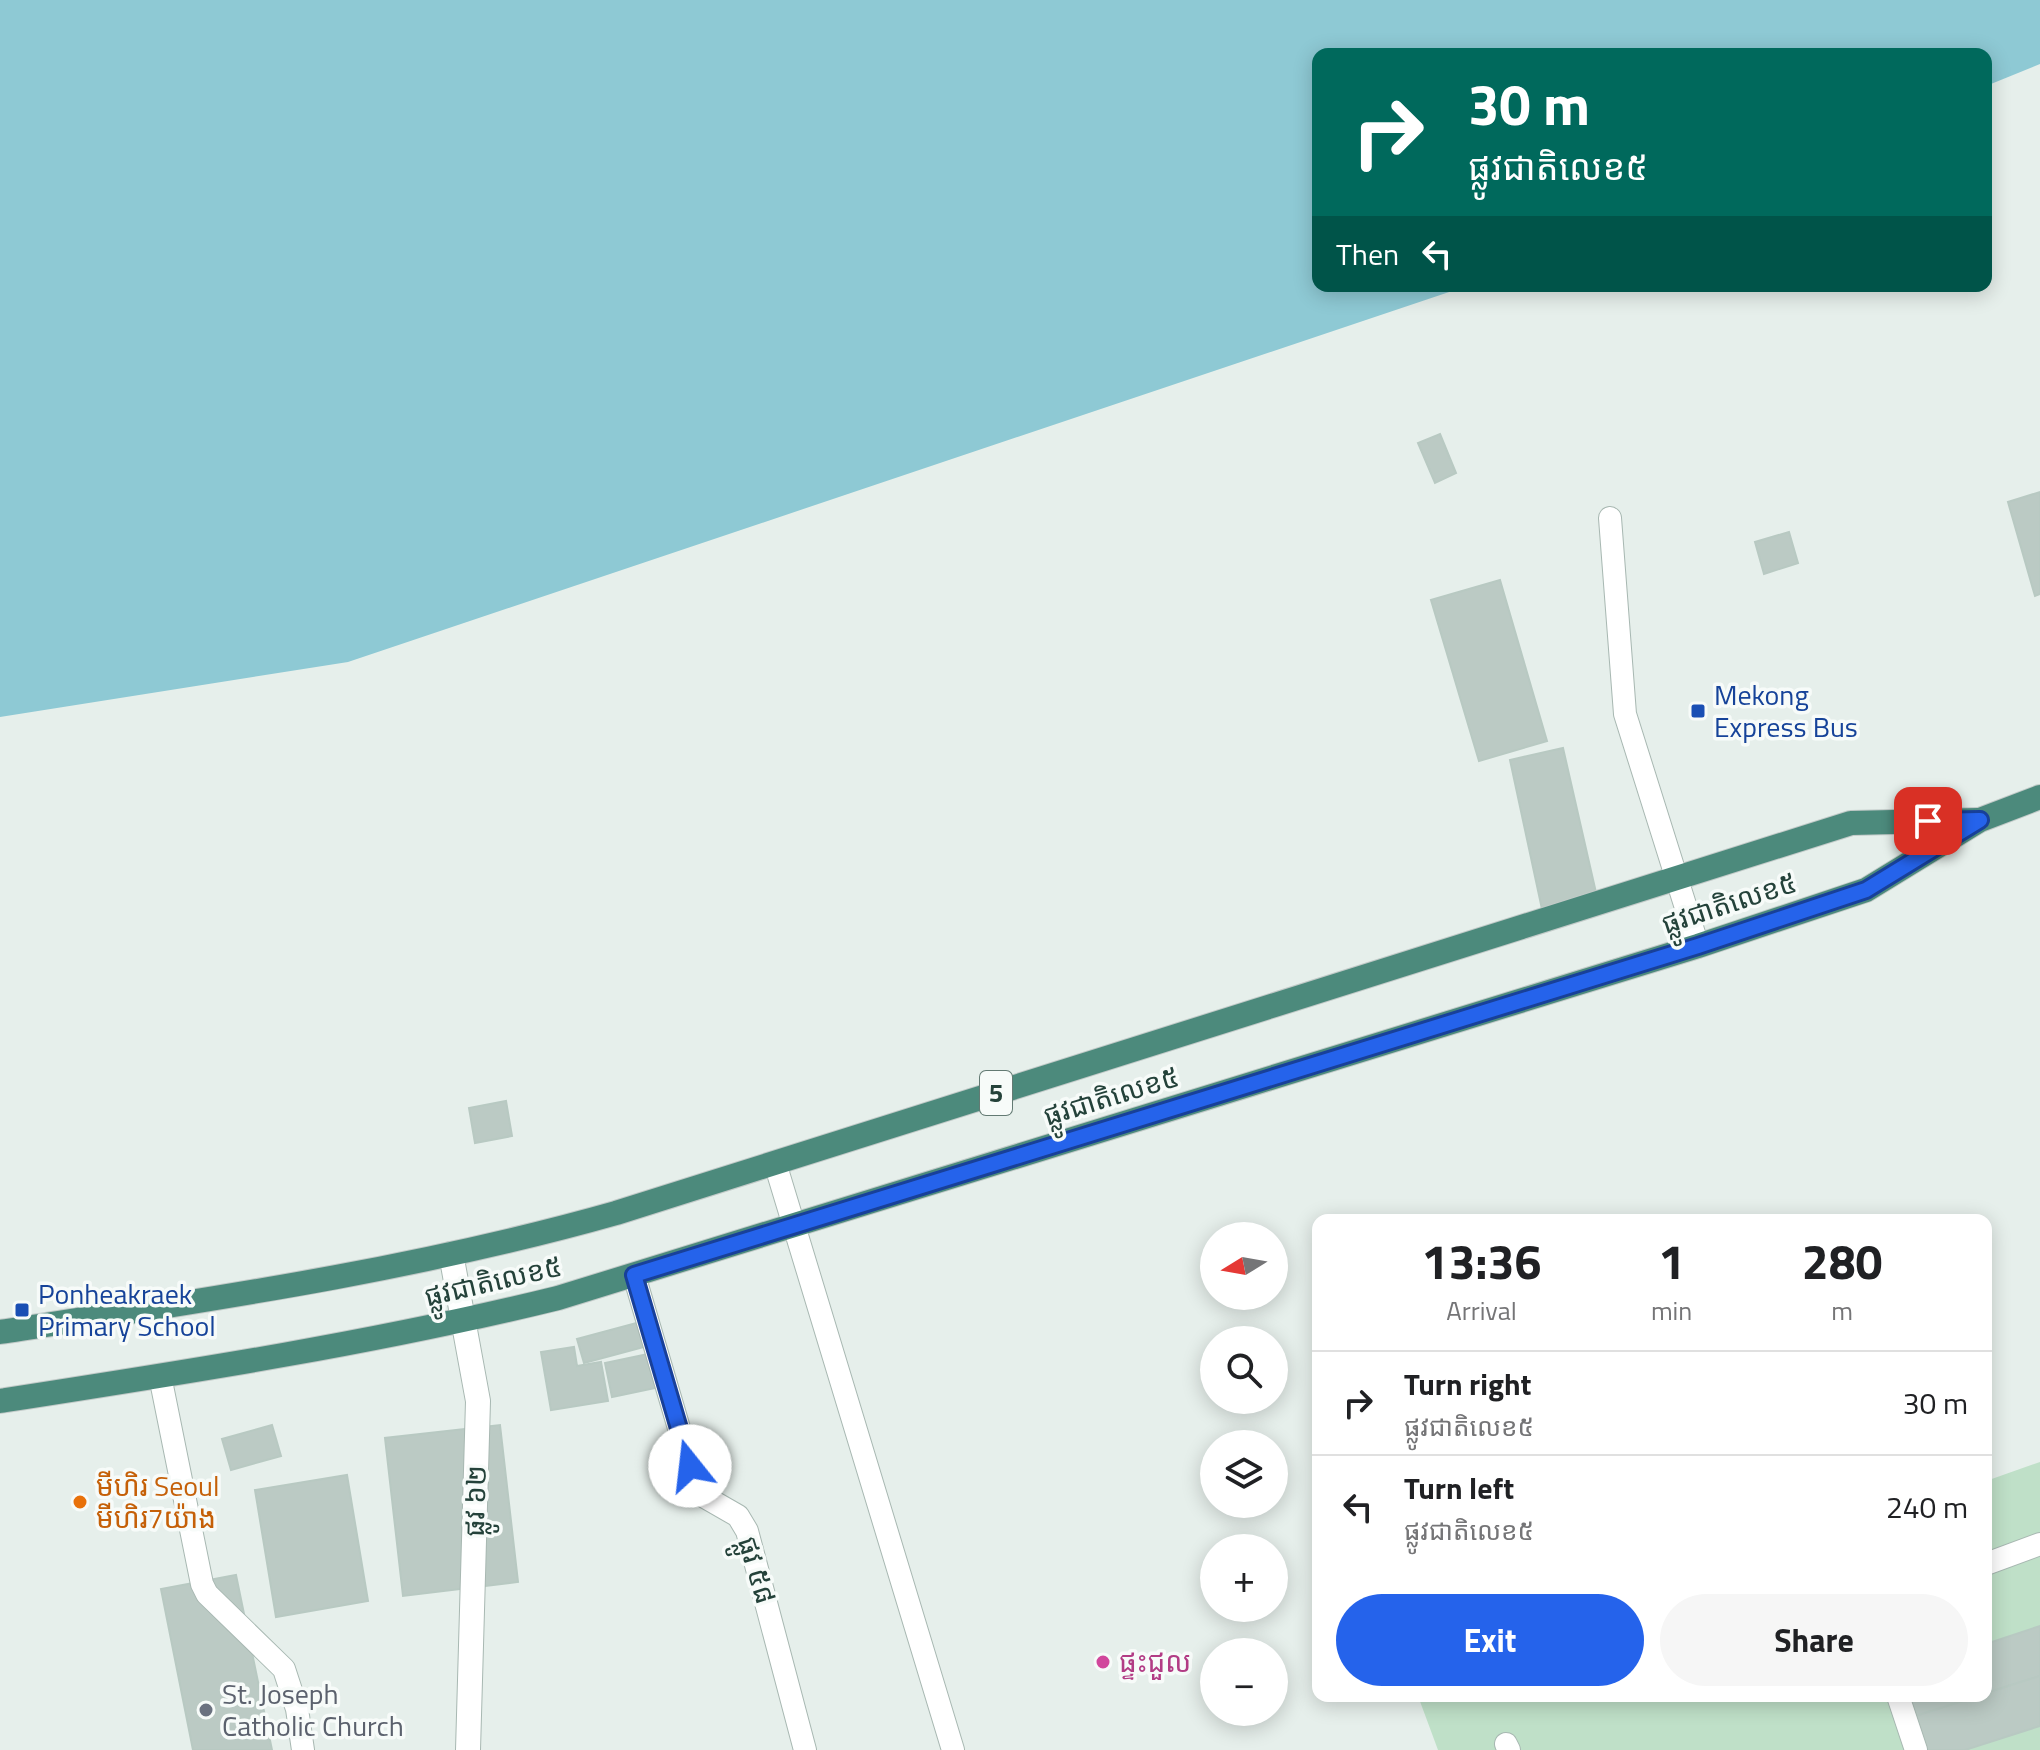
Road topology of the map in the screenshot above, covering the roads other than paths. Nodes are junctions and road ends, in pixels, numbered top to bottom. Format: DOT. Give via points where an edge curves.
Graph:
graph roads {
  1 [pos="1610,518"];
  2 [pos="2040,797"];
  3 [pos="1980,820"];
  4 [pos="1678,878"];
  5 [pos="1698,946"];
  6 [pos="775,1163"];
  7 [pos="793,1226"];
  8 [pos="451,1254"];
  9 [pos="634,1275"];
  10 [pos="465,1321"];
  11 [pos="0,1332"];
  12 [pos="160,1376"];
  13 [pos="0,1401"];
  14 [pos="2040,1544"];
  15 [pos="1992,1562"];
  16 [pos="1900,1702"];
  17 [pos="303,1750"];
  18 [pos="468,1750"];
  19 [pos="805,1750"];
  20 [pos="953,1750"];
  21 [pos="1916,1750"];
  1 -- 4 [label="lane" via="1625,714"];
  2 -- 3 [label="highway, ផ្លូវជាតិលេខ៥ / 5"];
  3 -- 4 [label="highway, ផ្លូវជាតិលេខ៥ / 5" via="1851,823"];
  3 -- 5 [label="highway, ផ្លូវជាតិលេខ៥ / 5" via="1866,890"];
  4 -- 5 [label="lane"];
  4 -- 6 [label="highway, ផ្លូវជាតិលេខ៥ / 5"];
  5 -- 7 [label="highway, ផ្លូវជាតិលេខ៥ / 5"];
  6 -- 7 [label="lane"];
  6 -- 8 [label="highway, ផ្លូវជាតិលេខ៥ / 5" via="601,1218"];
  7 -- 9 [label="highway, ផ្លូវជាតិលេខ៥ / 5"];
  7 -- 20 [label="lane"];
  8 -- 10 [label="street, ផ្លូវ ៦២"];
  8 -- 11 [label="highway, ផ្លូវជាតិលេខ៥ / 5"];
  9 -- 10 [label="highway, ផ្លូវជាតិលេខ៥ / 5"];
  9 -- 19 [label="lane, ផ្លូវ ៥៨" via="698,1493 738,1516 747,1531"];
  10 -- 12 [label="highway, ផ្លូវជាតិលេខ៥ / 5"];
  10 -- 18 [label="street, ផ្លូវ ៦២" via="478,1401"];
  12 -- 13 [label="highway, ផ្លូវជាតិលេខ៥ / 5"];
  12 -- 17 [label="lane" via="202,1584 284,1669"];
  14 -- 15 [label="lane"];
  16 -- 21 [label="lane"];
}
